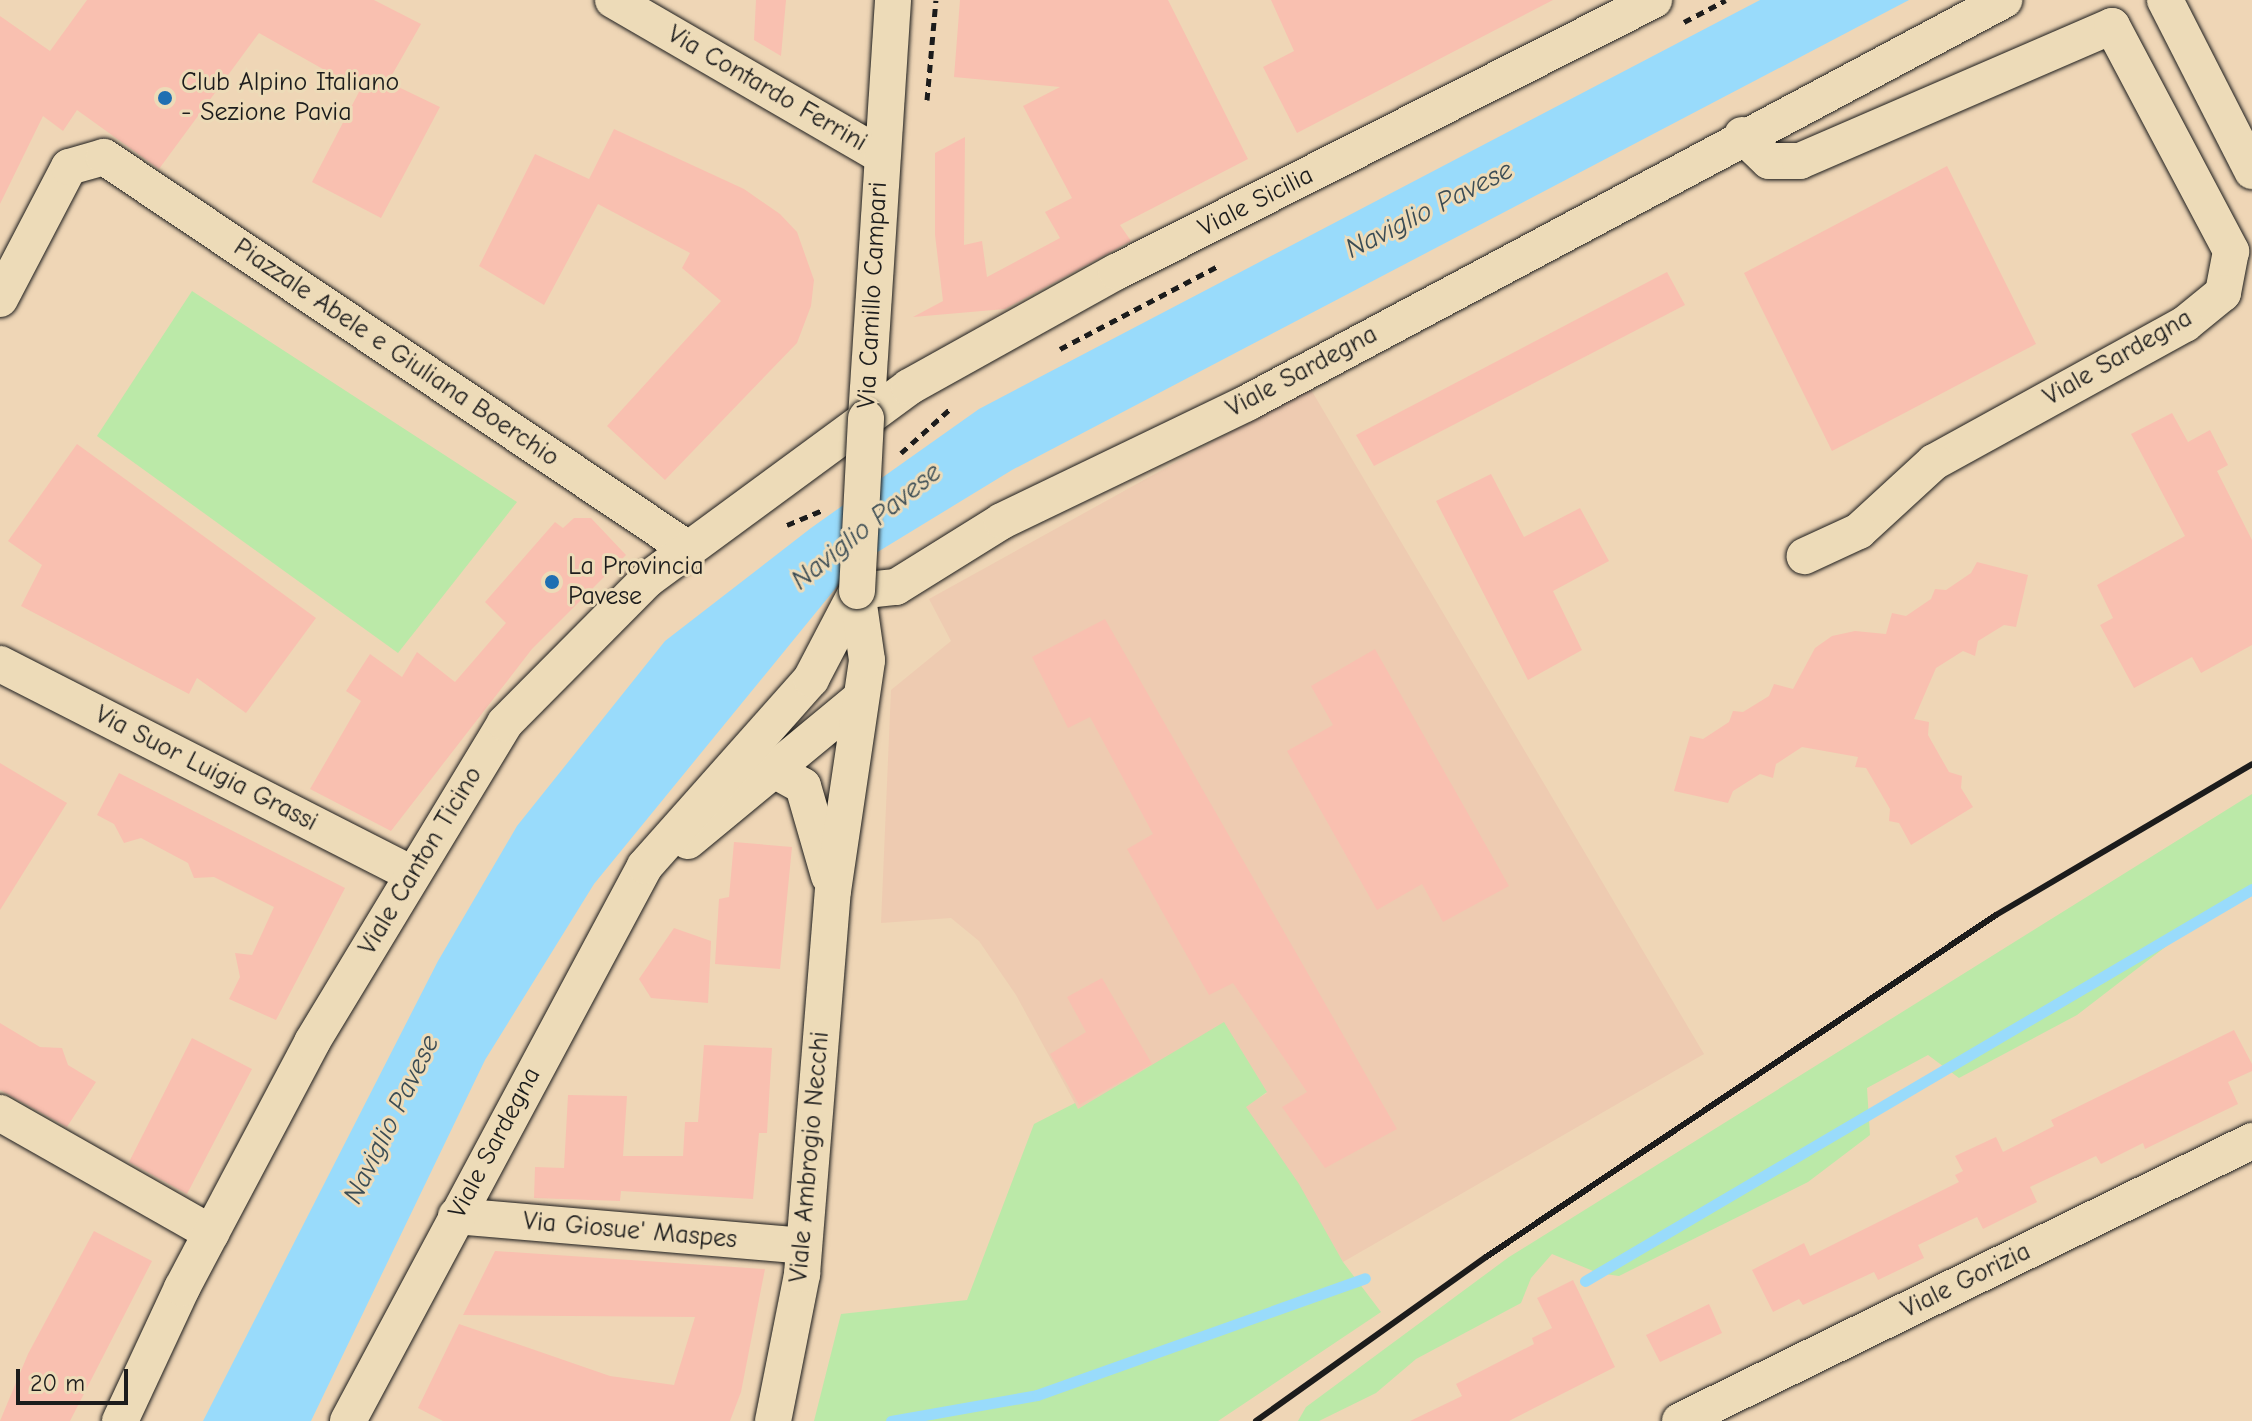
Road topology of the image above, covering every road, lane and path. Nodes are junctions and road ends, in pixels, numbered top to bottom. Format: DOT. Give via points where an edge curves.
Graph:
graph roads {
  1 [pos="613,0"];
  2 [pos="893,0"];
  3 [pos="936,0"];
  4 [pos="1654,0"];
  5 [pos="2004,0"];
  6 [pos="2164,0"];
  7 [pos="2112,26"];
  8 [pos="925,116"];
  9 [pos="1742,135"];
  10 [pos="880,155"];
  11 [pos="2252,171"];
  12 [pos="0,299"];
  13 [pos="866,418"];
  14 [pos="688,549"];
  15 [pos="1805,556"];
  16 [pos="857,591"];
  17 [pos="0,664"];
  18 [pos="857,701"];
  19 [pos="774,770"];
  20 [pos="645,866"];
  21 [pos="412,874"];
  22 [pos="833,891"];
  23 [pos="0,1113"];
  24 [pos="2252,1141"];
  25 [pos="456,1216"];
  26 [pos="211,1233"];
  27 [pos="804,1246"];
  28 [pos="354,1419"];
  29 [pos="120,1421"];
  30 [pos="773,1421"];
  31 [pos="1680,1421"];
  1 -- 10 [label="street, Via Contardo Ferrini"];
  2 -- 10 [label="street, Via Camillo Campari"];
  3 -- 8 [label="path"];
  4 -- 13 [label="street, Viale Sicilia" via="1116,272 909,387"];
  5 -- 9 [label="street, Viale Sardegna"];
  6 -- 7 [label="street"];
  6 -- 11 [label="street"];
  7 -- 9 [label="street" via="1800,161 1769,161"];
  7 -- 15 [label="street, Viale Sardegna" via="2231,251 2223,293 2185,324 1934,462 1859,531"];
  9 -- 16 [label="street, Viale Sardegna" via="1247,403 1002,521 896,587"];
  10 -- 13 [label="street, Via Camillo Campari"];
  12 -- 14 [label="street, Piazzale Abele e Giuliana Boerchio" via="69,167 104,157"];
  13 -- 14 [label="street, Viale Canton Ticino"];
  13 -- 16 [label="street, Via Camillo Campari, bridge"];
  14 -- 21 [label="street, Viale Canton Ticino" via="648,579 505,723"];
  16 -- 18 [label="street" via="867,660"];
  16 -- 20 [label="street, Viale Sardegna" via="811,679"];
  17 -- 21 [label="street, Via Suor Luigia Grassi"];
  18 -- 19 [label="street"];
  18 -- 22 [label="street, Viale Ambrogio Necchi"];
  19 -- 20 [label="street" via="684,844"];
  19 -- 22 [label="street, Viale Ambrogio Necchi" via="803,786"];
  20 -- 25 [label="street, Viale Sardegna"];
  21 -- 26 [label="street, Viale Canton Ticino" via="312,1042"];
  22 -- 27 [label="street, Viale Ambrogio Necchi"];
  23 -- 26 [label="street"];
  24 -- 31 [label="street, Viale Gorizia"];
  25 -- 27 [label="street, Via Giosue' Maspes"];
  25 -- 28 [label="street, Viale Sardegna"];
  26 -- 29 [label="street, Viale Canton Ticino"];
  27 -- 30 [label="street, Viale Ambrogio Necchi" via="792,1340"];
}
